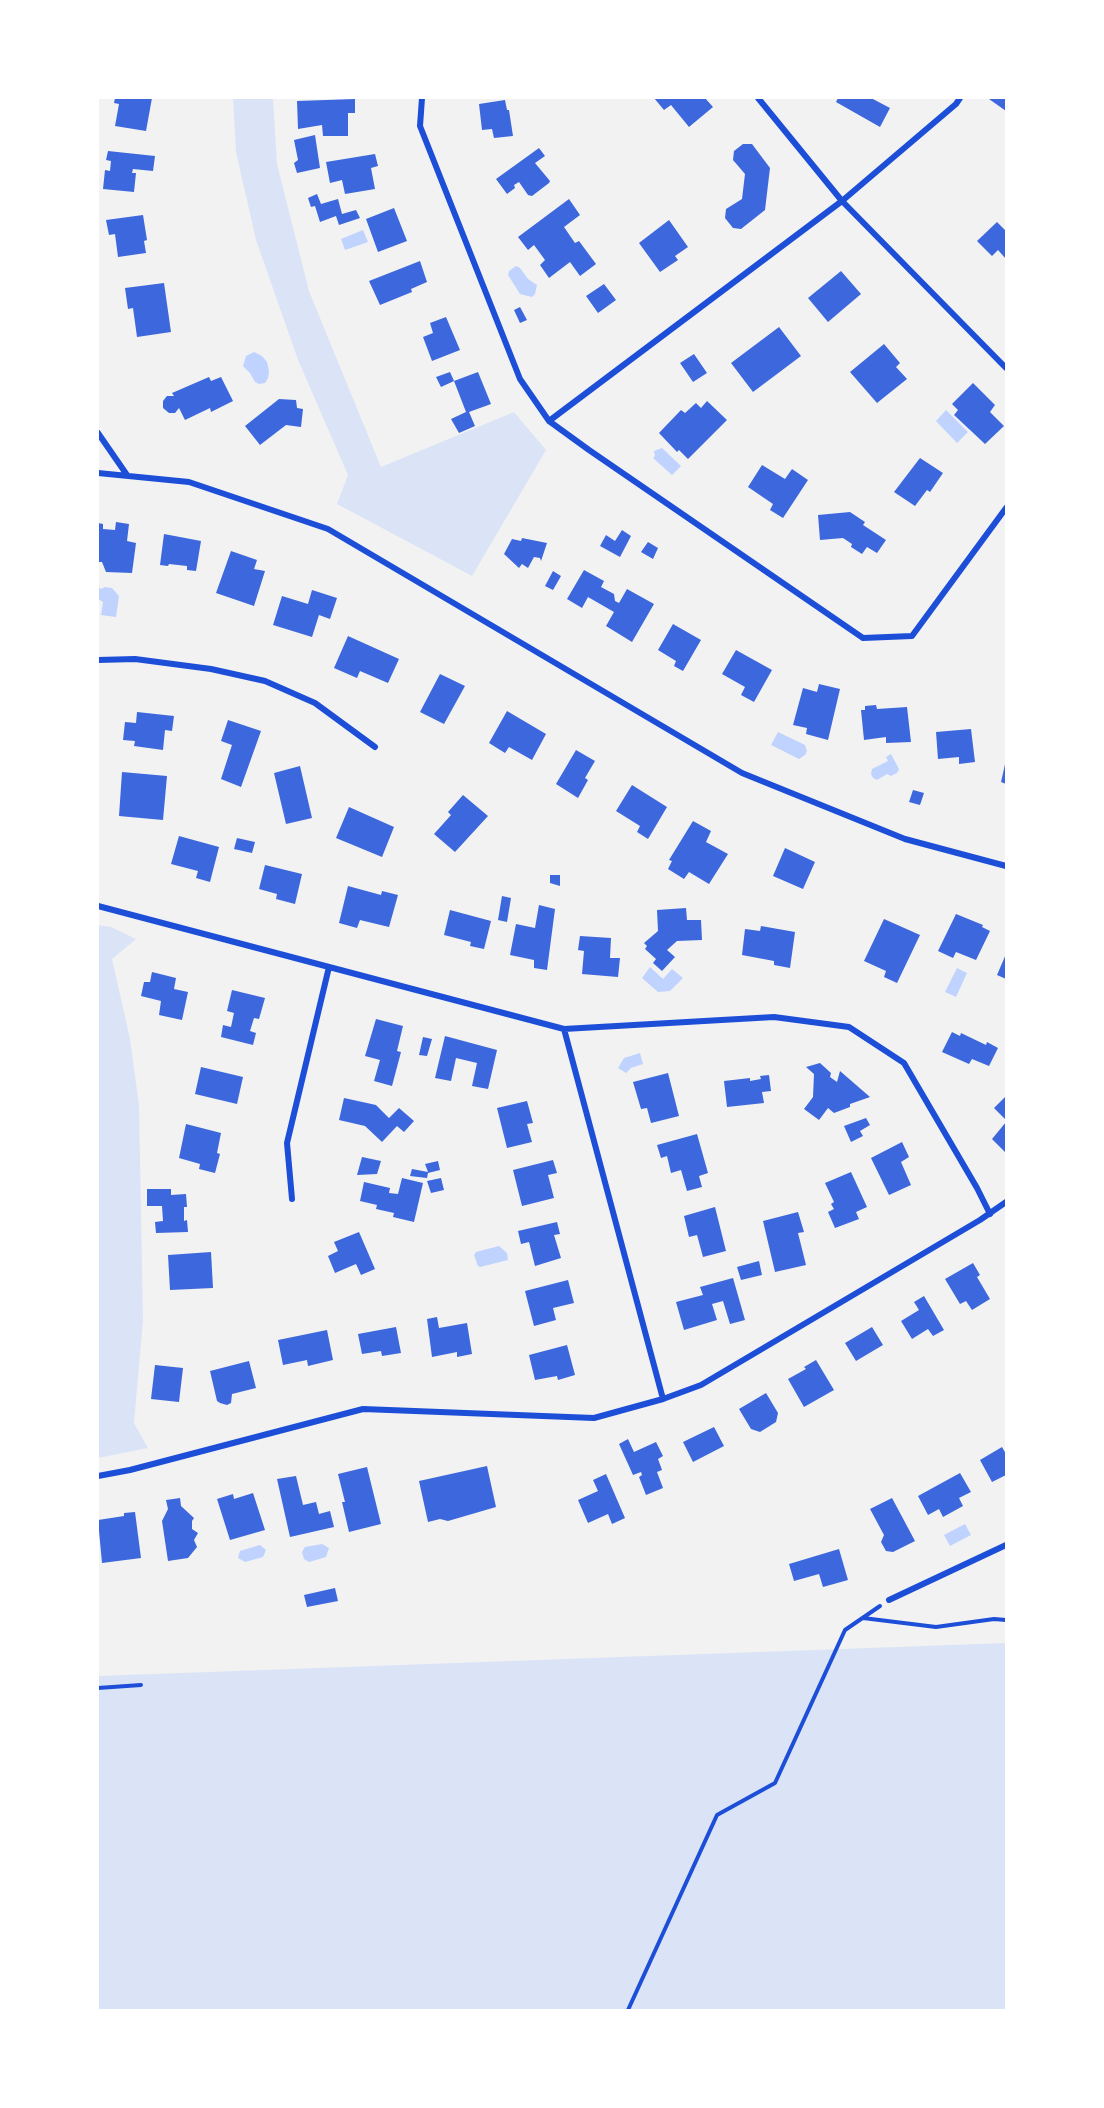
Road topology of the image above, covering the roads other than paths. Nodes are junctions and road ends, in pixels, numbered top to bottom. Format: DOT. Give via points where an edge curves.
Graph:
graph roads {
  1 [pos="422,98"];
  2 [pos="758,98"];
  3 [pos="960,98"];
  4 [pos="843,201"];
  5 [pos="1006,368"];
  6 [pos="549,421"];
  7 [pos="98,432"];
  8 [pos="98,473"];
  9 [pos="127,475"];
  10 [pos="1006,508"];
  11 [pos="98,660"];
  12 [pos="375,747"];
  13 [pos="1006,866"];
  14 [pos="98,906"];
  15 [pos="329,967"];
  16 [pos="564,1029"];
  17 [pos="292,1199"];
  18 [pos="1006,1202"];
  19 [pos="990,1214"];
  20 [pos="663,1399"];
  21 [pos="98,1476"];
  22 [pos="1006,1545"];
  23 [pos="889,1600"];
  1 -- 6 [label="street" via="420,126 520,379"];
  2 -- 4 [label="street"];
  3 -- 4 [label="street"];
  4 -- 5 [label="street"];
  4 -- 6 [label="street"];
  6 -- 10 [label="street" via="863,638 912,636"];
  7 -- 9 [label="street"];
  8 -- 9 [label="street"];
  9 -- 13 [label="street" via="189,482 328,529 742,773 904,839"];
  11 -- 12 [label="street" via="135,659 265,681 315,703"];
  14 -- 15 [label="street"];
  15 -- 16 [label="street"];
  15 -- 17 [label="street" via="287,1143"];
  16 -- 19 [label="street" via="774,1017 849,1027 904,1063"];
  16 -- 20 [label="street"];
  18 -- 19 [label="street"];
  19 -- 20 [label="street" via="701,1385"];
  20 -- 21 [label="street" via="594,1418 363,1409"];
  22 -- 23 [label="street"];
}
